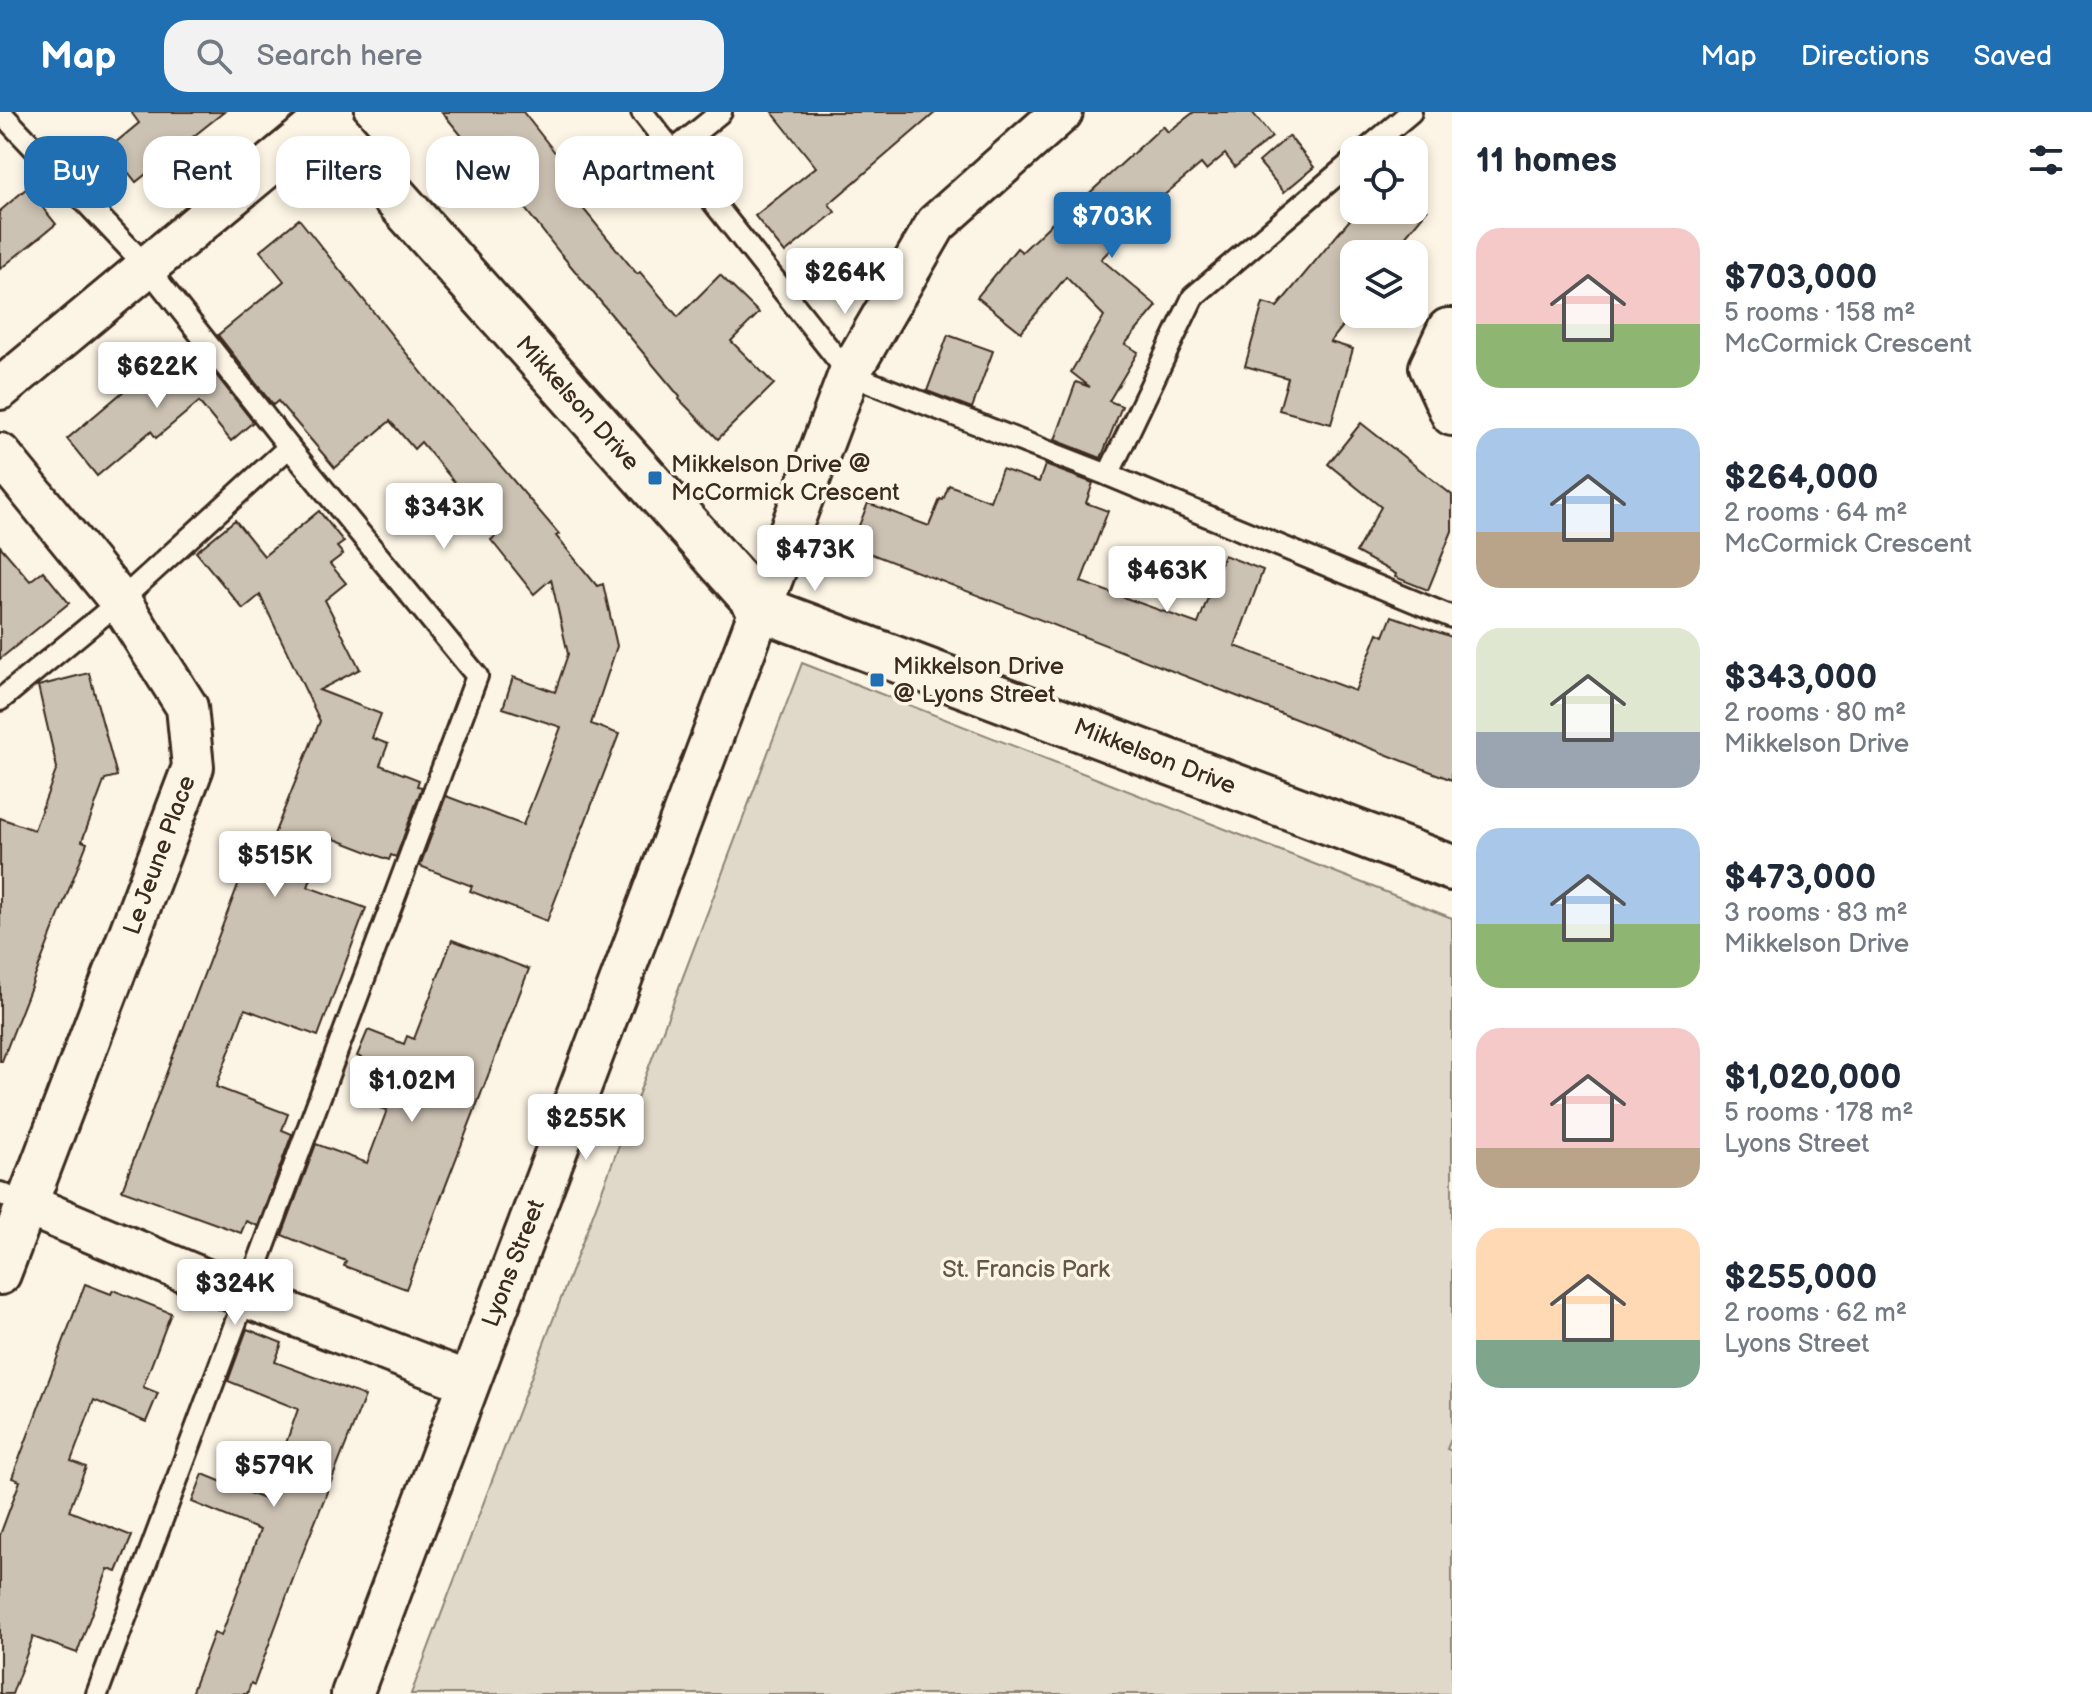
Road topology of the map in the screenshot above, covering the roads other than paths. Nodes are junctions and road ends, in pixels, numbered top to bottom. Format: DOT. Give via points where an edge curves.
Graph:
graph roads {
  1 [pos="0,112"];
  2 [pos="642,112"];
  3 [pos="721,112"];
  4 [pos="1062,112"];
  5 [pos="1411,112"];
  6 [pos="325,114"];
  7 [pos="661,136"];
  8 [pos="691,136"];
  9 [pos="1383,136"];
  10 [pos="1340,172"];
  11 [pos="718,208"];
  12 [pos="147,267"];
  13 [pos="1452,329"];
  14 [pos="849,374"];
  15 [pos="0,389"];
  16 [pos="1452,415"];
  17 [pos="289,447"];
  18 [pos="0,454"];
  19 [pos="1108,475"];
  20 [pos="120,601"];
  21 [pos="762,609"];
  22 [pos="1452,617"];
  23 [pos="0,700"];
  24 [pos="1452,868"];
  25 [pos="14,1199"];
  26 [pos="0,1274"];
  27 [pos="244,1296"];
  28 [pos="468,1382"];
  29 [pos="97,1694"];
  30 [pos="352,1694"];
  1 -- 12 [label="lane"];
  2 -- 7 [label="lane"];
  3 -- 8 [label="lane"];
  4 -- 14 [label="street, Lyons Street" via="936,224"];
  5 -- 9 [label="lane"];
  6 -- 12 [label="street"];
  6 -- 21 [label="street, Mikkelson Drive"];
  10 -- 19 [label="lane" via="1193,297"];
  11 -- 14 [label="lane"];
  12 -- 15 [label="street"];
  12 -- 17 [label="lane"];
  13 -- 16 [label="street" via="1430,367"];
  14 -- 19 [label="lane"];
  14 -- 21 [label="street, Lyons Street"];
  17 -- 20 [label="lane"];
  17 -- 27 [label="lane" via="477,676"];
  18 -- 20 [label="street, Le Jeune Place"];
  19 -- 22 [label="lane"];
  20 -- 23 [label="lane"];
  20 -- 25 [label="street, Le Jeune Place" via="187,707 193,767"];
  21 -- 24 [label="street, Mikkelson Drive"];
  21 -- 28 [label="street, Lyons Street"];
  25 -- 26 [label="street, Le Jeune Place"];
  25 -- 27 [label="street"];
  27 -- 28 [label="street"];
  27 -- 29 [label="lane"];
  28 -- 30 [label="street, Lyons Street"];
}
